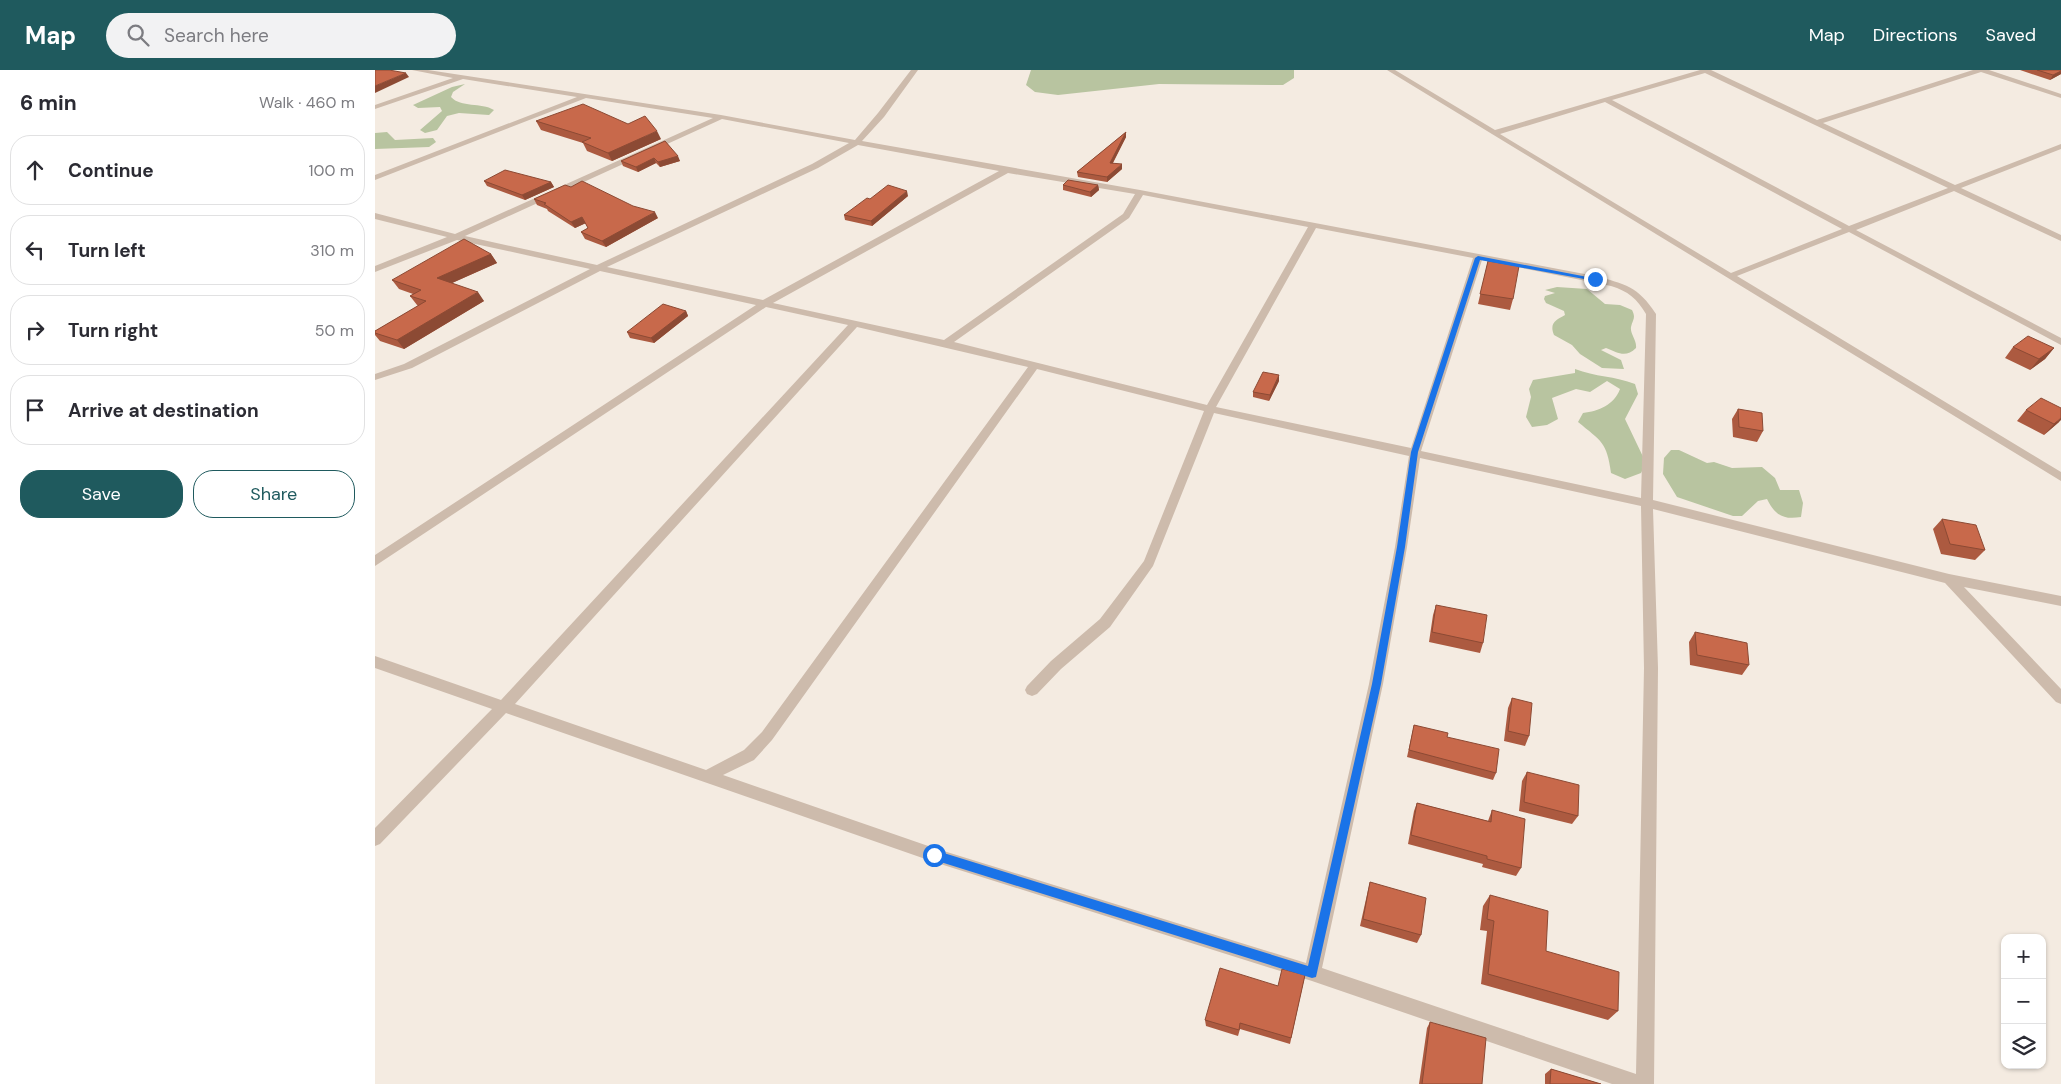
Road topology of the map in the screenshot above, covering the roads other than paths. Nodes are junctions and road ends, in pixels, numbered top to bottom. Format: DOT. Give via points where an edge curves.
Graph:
graph roads {
  1 [pos="415,70"];
  2 [pos="915,70"];
  3 [pos="1390,70"];
  4 [pos="1706,70"];
  5 [pos="1981,70"];
  6 [pos="462,77"];
  7 [pos="586,96"];
  8 [pos="2061,96"];
  9 [pos="1606,100"];
  10 [pos="375,107"];
  11 [pos="721,117"];
  12 [pos="1818,122"];
  13 [pos="1495,133"];
  14 [pos="857,142"];
  15 [pos="2061,146"];
  16 [pos="1007,170"];
  17 [pos="375,178"];
  18 [pos="1953,188"];
  19 [pos="1140,192"];
  20 [pos="375,216"];
  21 [pos="1313,226"];
  22 [pos="1849,229"];
  23 [pos="456,236"];
  24 [pos="2061,238"];
  25 [pos="1478,258"];
  26 [pos="600,267"];
  27 [pos="375,269"];
  28 [pos="1731,276"];
  29 [pos="765,304"];
  30 [pos="855,323"];
  31 [pos="2061,342"];
  32 [pos="946,344"];
  33 [pos="1035,364"];
  34 [pos="375,377"];
  35 [pos="1211,409"];
  36 [pos="1415,452"];
  37 [pos="2061,477"];
  38 [pos="1647,503"];
  39 [pos="375,561"];
  40 [pos="1949,578"];
  41 [pos="2061,601"];
  42 [pos="375,662"];
  43 [pos="1032,690"];
  44 [pos="2061,698"];
  45 [pos="505,705"];
  46 [pos="705,777"];
  47 [pos="375,839"];
  48 [pos="1312,973"];
  49 [pos="1639,1084"];
  50 [pos="1645,1084"];
  1 -- 6 [label="street"];
  2 -- 14 [label="street"];
  3 -- 13 [label="street"];
  4 -- 9 [label="street"];
  4 -- 12 [label="street"];
  5 -- 8 [label="street"];
  5 -- 12 [label="street"];
  6 -- 7 [label="street"];
  6 -- 10 [label="street"];
  7 -- 11 [label="street"];
  7 -- 17 [label="street"];
  9 -- 13 [label="street"];
  9 -- 22 [label="street"];
  11 -- 14 [label="street"];
  11 -- 23 [label="street"];
  12 -- 18 [label="street"];
  13 -- 28 [label="street"];
  14 -- 16 [label="street"];
  14 -- 26 [label="street" via="815,166"];
  15 -- 18 [label="street"];
  16 -- 19 [label="street"];
  16 -- 29 [label="street"];
  18 -- 22 [label="street"];
  18 -- 24 [label="street"];
  19 -- 21 [label="street"];
  19 -- 32 [label="street" via="1126,216"];
  20 -- 23 [label="street"];
  21 -- 25 [label="street"];
  21 -- 35 [label="street"];
  22 -- 28 [label="street"];
  22 -- 31 [label="street"];
  23 -- 26 [label="street"];
  23 -- 27 [label="street"];
  25 -- 36 [label="street"];
  25 -- 38 [label="street" via="1595,279 1640,295 1651,314"];
  26 -- 29 [label="street"];
  26 -- 34 [label="street" via="408,366"];
  28 -- 37 [label="street"];
  29 -- 30 [label="street"];
  29 -- 39 [label="street"];
  30 -- 32 [label="street"];
  30 -- 45 [label="street"];
  32 -- 33 [label="street"];
  33 -- 35 [label="street"];
  33 -- 46 [label="street" via="767,736 749,755"];
  35 -- 36 [label="street"];
  35 -- 43 [label="street" via="1149,562 1105,623"];
  36 -- 38 [label="street"];
  36 -- 48 [label="street" via="1376,684"];
  38 -- 40 [label="street"];
  38 -- 50 [label="street" via="1651,668"];
  40 -- 41 [label="street"];
  40 -- 44 [label="street"];
  42 -- 45 [label="street"];
  45 -- 46 [label="street"];
  45 -- 47 [label="street"];
  46 -- 48 [label="street" via="934,855"];
  48 -- 49 [label="street"];
}
